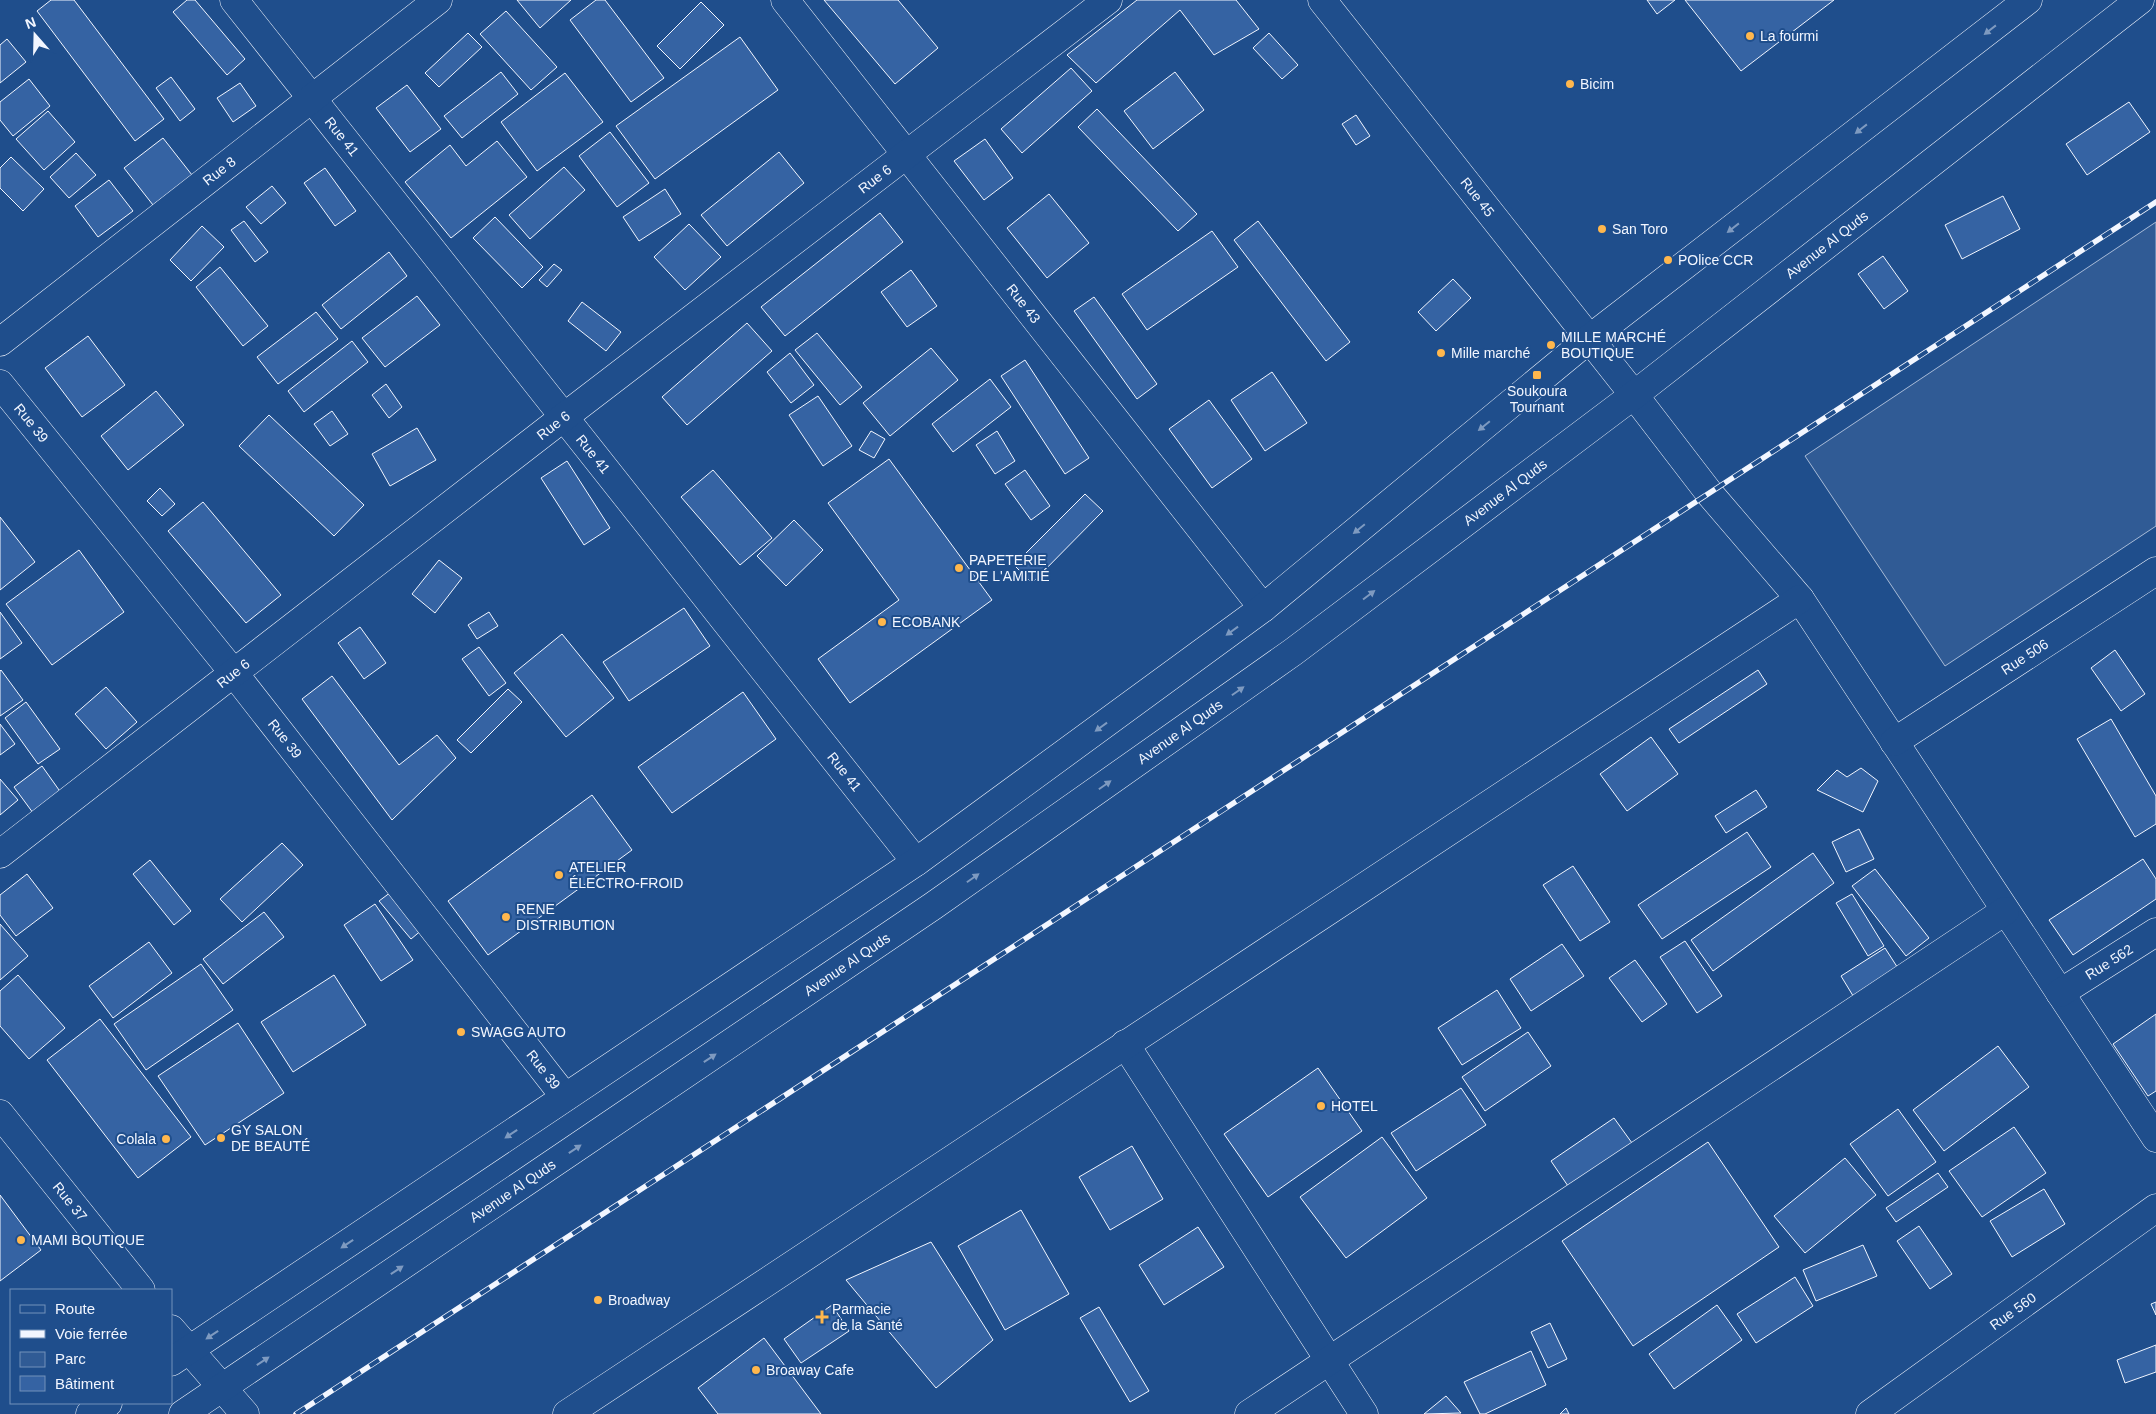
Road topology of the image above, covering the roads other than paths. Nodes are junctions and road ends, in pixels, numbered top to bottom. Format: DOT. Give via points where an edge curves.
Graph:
graph roads {
  1 [pos="234,0"];
  2 [pos="438,0"];
  3 [pos="785,0"];
  4 [pos="1108,0"];
  5 [pos="1322,0"];
  6 [pos="2028,0"];
  7 [pos="2140,0"];
  8 [pos="312,98"];
  9 [pos="907,155"];
  10 [pos="1589,339"];
  11 [pos="0,342"];
  12 [pos="0,384"];
  13 [pos="1634,395"];
  14 [pos="564,417"];
  15 [pos="2156,571"];
  16 [pos="1800,599"];
  17 [pos="1263,608"];
  18 [pos="233,672"];
  19 [pos="1894,742"];
  20 [pos="0,854"];
  21 [pos="916,862"];
  22 [pos="2005,911"];
  23 [pos="2156,932"];
  24 [pos="2060,993"];
  25 [pos="1125,1044"];
  26 [pos="566,1097"];
  27 [pos="0,1114"];
  28 [pos="2156,1138"];
  29 [pos="2156,1208"];
  30 [pos="139,1289"];
  31 [pos="172,1332"];
  32 [pos="180,1356"];
  33 [pos="1329,1360"];
  34 [pos="223,1388"];
  35 [pos="106,1404"];
  36 [pos="90,1414"];
  37 [pos="183,1414"];
  38 [pos="245,1414"];
  39 [pos="567,1414"];
  40 [pos="1249,1414"];
  41 [pos="1364,1414"];
  42 [pos="1870,1414"];
  1 -- 8 [label="street, Rue 41"];
  2 -- 8 [label="street, Rue 8"];
  3 -- 9 [label="street, Rue 43"];
  4 -- 9 [label="street, Rue 6"];
  5 -- 10 [label="street, Rue 45"];
  6 -- 10 [label="street, one-way"];
  7 -- 13 [label="street, Avenue Al Quds"];
  8 -- 11 [label="street, Rue 8"];
  8 -- 14 [label="street, Rue 41"];
  9 -- 14 [label="street, Rue 6"];
  9 -- 17 [label="street, Rue 43"];
  10 -- 13 [label="street, Rue 45"];
  10 -- 17 [label="street, one-way"];
  12 -- 18 [label="street, Rue 39"];
  13 -- 16 [label="street, Rue 45" via="1710,494"];
  34 -- 13 [label="street, Avenue Al Quds, one-way" via="949,895 1293,652"];
  14 -- 18 [label="street, Rue 6"];
  14 -- 21 [label="street, Rue 41"];
  15 -- 19 [label="street, Rue 506"];
  16 -- 19 [label="street, Rue 45"];
  16 -- 25 [label="street"];
  17 -- 21 [label="street, one-way"];
  18 -- 20 [label="street, Rue 6"];
  18 -- 26 [label="street, Rue 39"];
  19 -- 22 [label="street, Rue 45"];
  21 -- 26 [label="street"];
  22 -- 24 [label="street, Rue 45"];
  22 -- 33 [label="street"];
  23 -- 24 [label="street, Rue 562"];
  24 -- 28 [label="street, Rue 45"];
  25 -- 33 [label="street"];
  25 -- 39 [label="street"];
  26 -- 32 [label="street, one-way"];
  27 -- 30 [label="street, Rue 37"];
  29 -- 42 [label="street, Rue 560"];
  31 -- 32 [label="street"];
  32 -- 34 [label="street"];
  33 -- 40 [label="street"];
  33 -- 41 [label="street"];
  34 -- 37 [label="street, Avenue Al Quds"];
  34 -- 38 [label="street"];
  35 -- 36 [label="street"];
}
